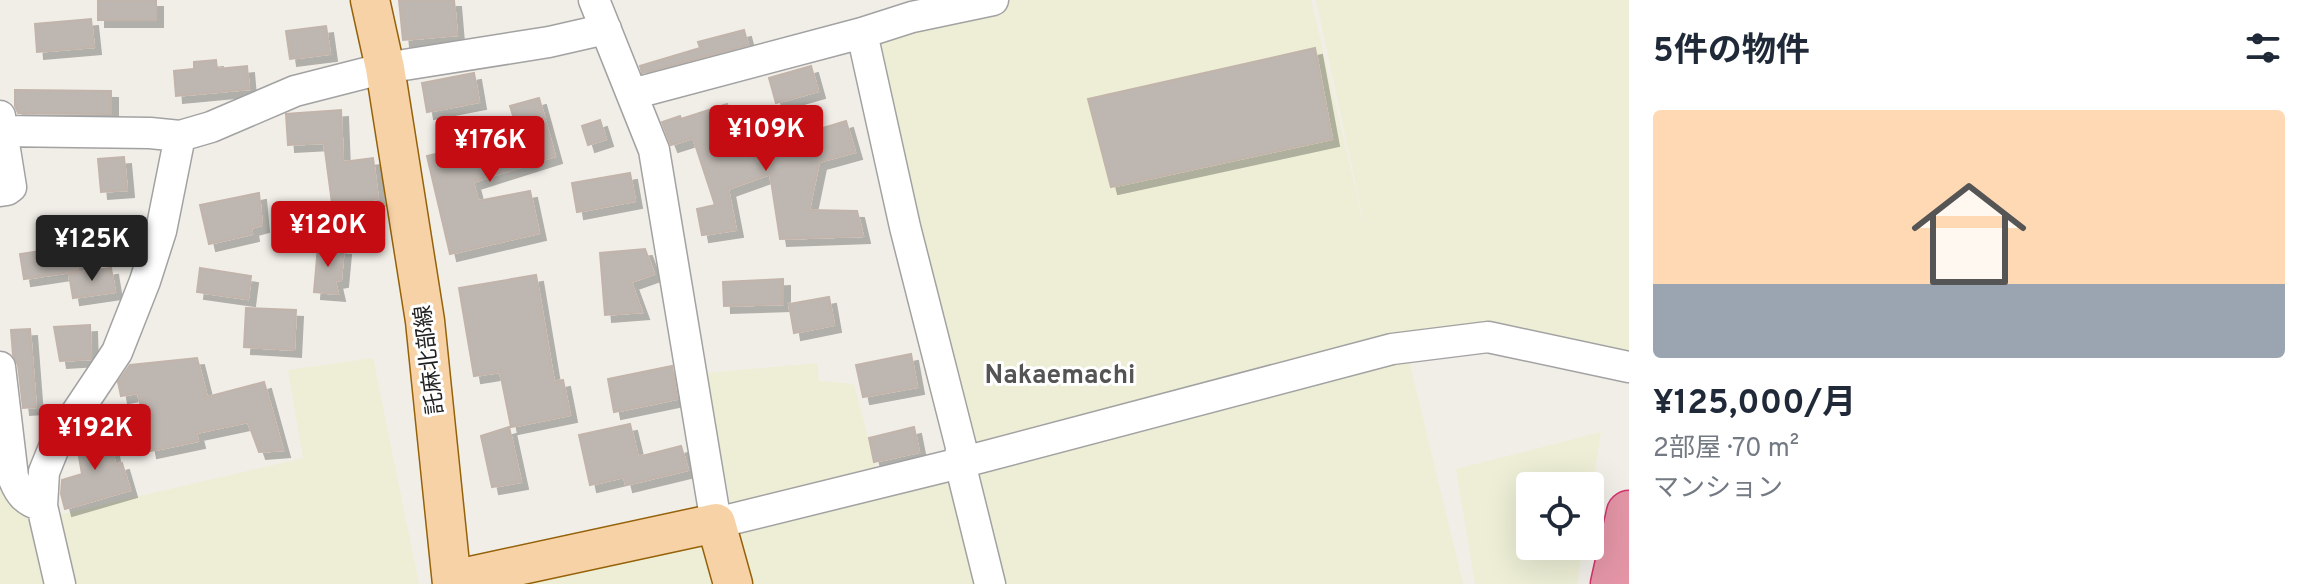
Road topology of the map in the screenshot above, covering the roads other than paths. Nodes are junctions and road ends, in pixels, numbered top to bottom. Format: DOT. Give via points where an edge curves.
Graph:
graph roads {
  1 [pos="370,0"];
  2 [pos="594,0"];
  3 [pos="993,0"];
  4 [pos="910,9"];
  5 [pos="606,29"];
  6 [pos="862,33"];
  7 [pos="385,68"];
  8 [pos="632,94"];
  9 [pos="1,123"];
  10 [pos="180,136"];
  11 [pos="0,191"];
  12 [pos="0,367"];
  13 [pos="1629,367"];
  14 [pos="960,463"];
  15 [pos="42,506"];
  16 [pos="1629,513"];
  17 [pos="716,523"];
  18 [pos="525,575"];
  19 [pos="446,583"];
  20 [pos="60,584"];
  21 [pos="733,584"];
  22 [pos="990,584"];
  23 [pos="1613,584"];
  1 -- 7 [label="main road, 託麻北部線"];
  2 -- 5 [label="street"];
  3 -- 4 [label="street"];
  4 -- 6 [label="street"];
  5 -- 7 [label="street"];
  5 -- 8 [label="street"];
  6 -- 8 [label="street"];
  6 -- 14 [label="street" via="961,447"];
  7 -- 10 [label="street" via="295,91"];
  7 -- 19 [label="main road, 託麻北部線" via="425,321"];
  8 -- 17 [label="street" via="654,150"];
  9 -- 10 [label="street"];
  9 -- 11 [label="street" via="11,187"];
  10 -- 15 [label="street" via="145,281 117,352 55,445 44,472"];
  12 -- 15 [label="street" via="13,477 28,502"];
  13 -- 14 [label="street" via="1488,337 1392,349"];
  14 -- 17 [label="street"];
  14 -- 22 [label="street"];
  15 -- 20 [label="street"];
  16 -- 23 [label="highway"];
  17 -- 18 [label="main road, 託麻北部線"];
  17 -- 21 [label="main road"];
  18 -- 19 [label="main road, 託麻北部線"];
}
